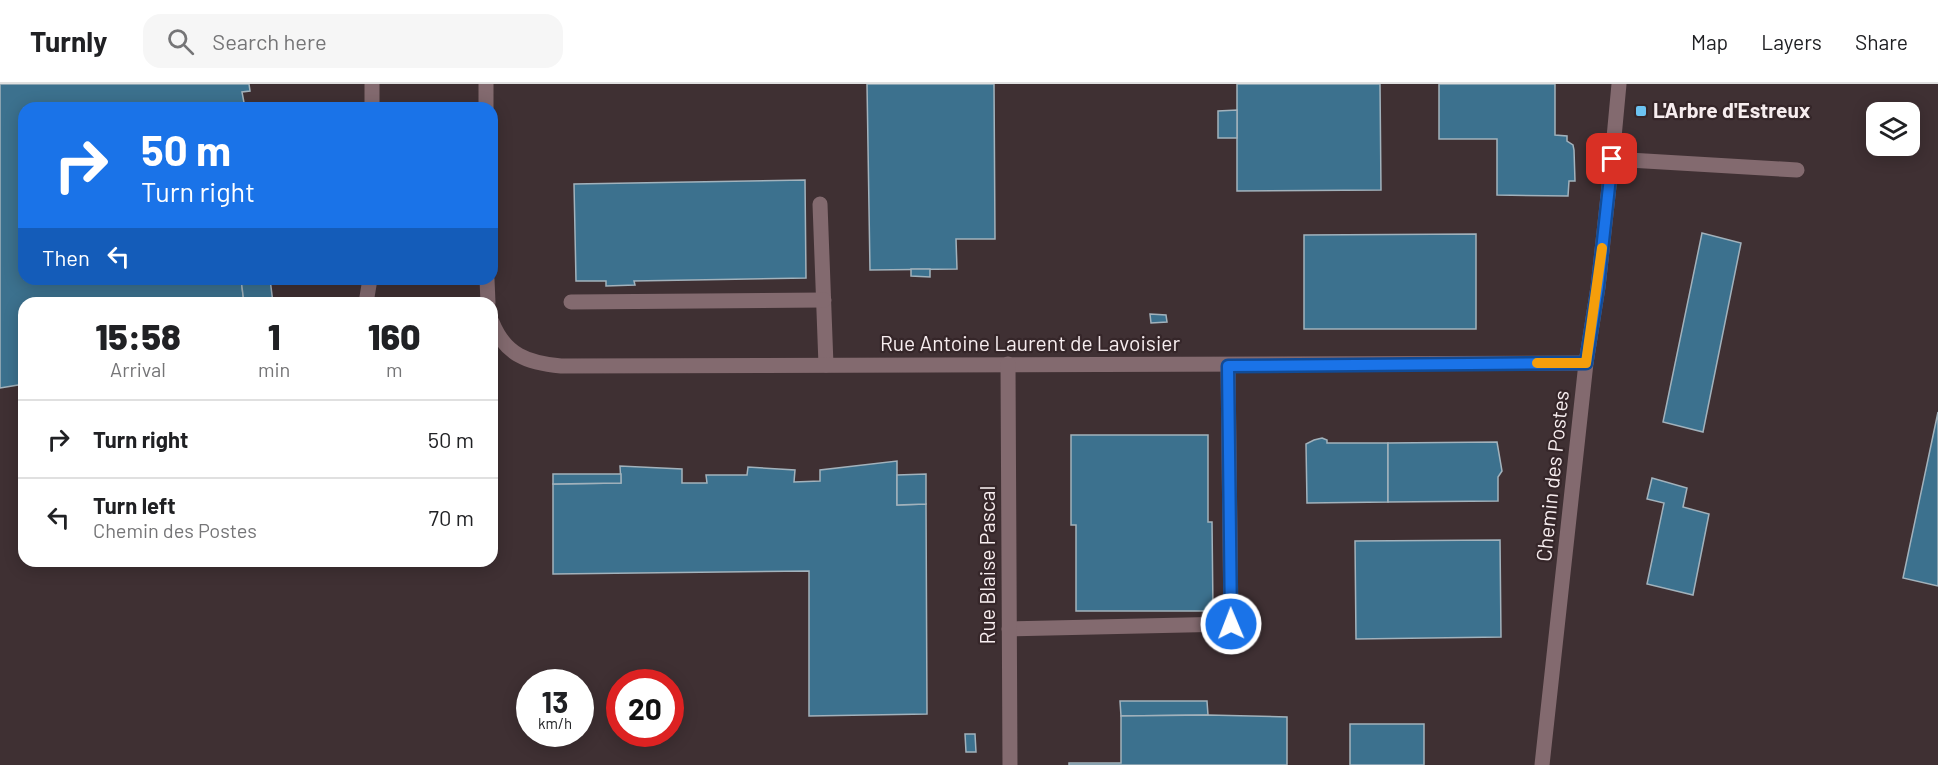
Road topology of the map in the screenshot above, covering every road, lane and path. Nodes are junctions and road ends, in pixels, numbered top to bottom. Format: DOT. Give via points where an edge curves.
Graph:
graph roads {
  1 [pos="372,84"];
  2 [pos="486,84"];
  3 [pos="1619,84"];
  4 [pos="372,102"];
  5 [pos="486,102"];
  6 [pos="1612,159"];
  7 [pos="1797,170"];
  8 [pos="820,204"];
  9 [pos="824,300"];
  10 [pos="571,302"];
  11 [pos="498,334"];
  12 [pos="1586,363"];
  13 [pos="1008,364"];
  14 [pos="826,365"];
  15 [pos="1228,366"];
  16 [pos="1009,628"];
  17 [pos="1010,765"];
  18 [pos="1542,765"];
  1 -- 4 [label="street"];
  2 -- 5 [label="street"];
  3 -- 6 [label="street, Chemin des Postes"];
  6 -- 7 [label="street"];
  6 -- 12 [label="street, Chemin des Postes"];
  8 -- 9 [label="street"];
  9 -- 10 [label="street"];
  9 -- 14 [label="street"];
  11 -- 14 [label="street, Rue Antoine Laurent de Lavoisier" via="521,357 546,365"];
  12 -- 15 [label="street, Rue Antoine Laurent de Lavoisier"];
  12 -- 18 [label="street, Chemin des Postes"];
  13 -- 14 [label="street, Rue Antoine Laurent de Lavoisier"];
  13 -- 15 [label="street, Rue Antoine Laurent de Lavoisier"];
  13 -- 16 [label="street, Rue Blaise Pascal"];
  15 -- 16 [label="street" via="1231,624"];
  16 -- 17 [label="street, Rue Blaise Pascal"];
}
